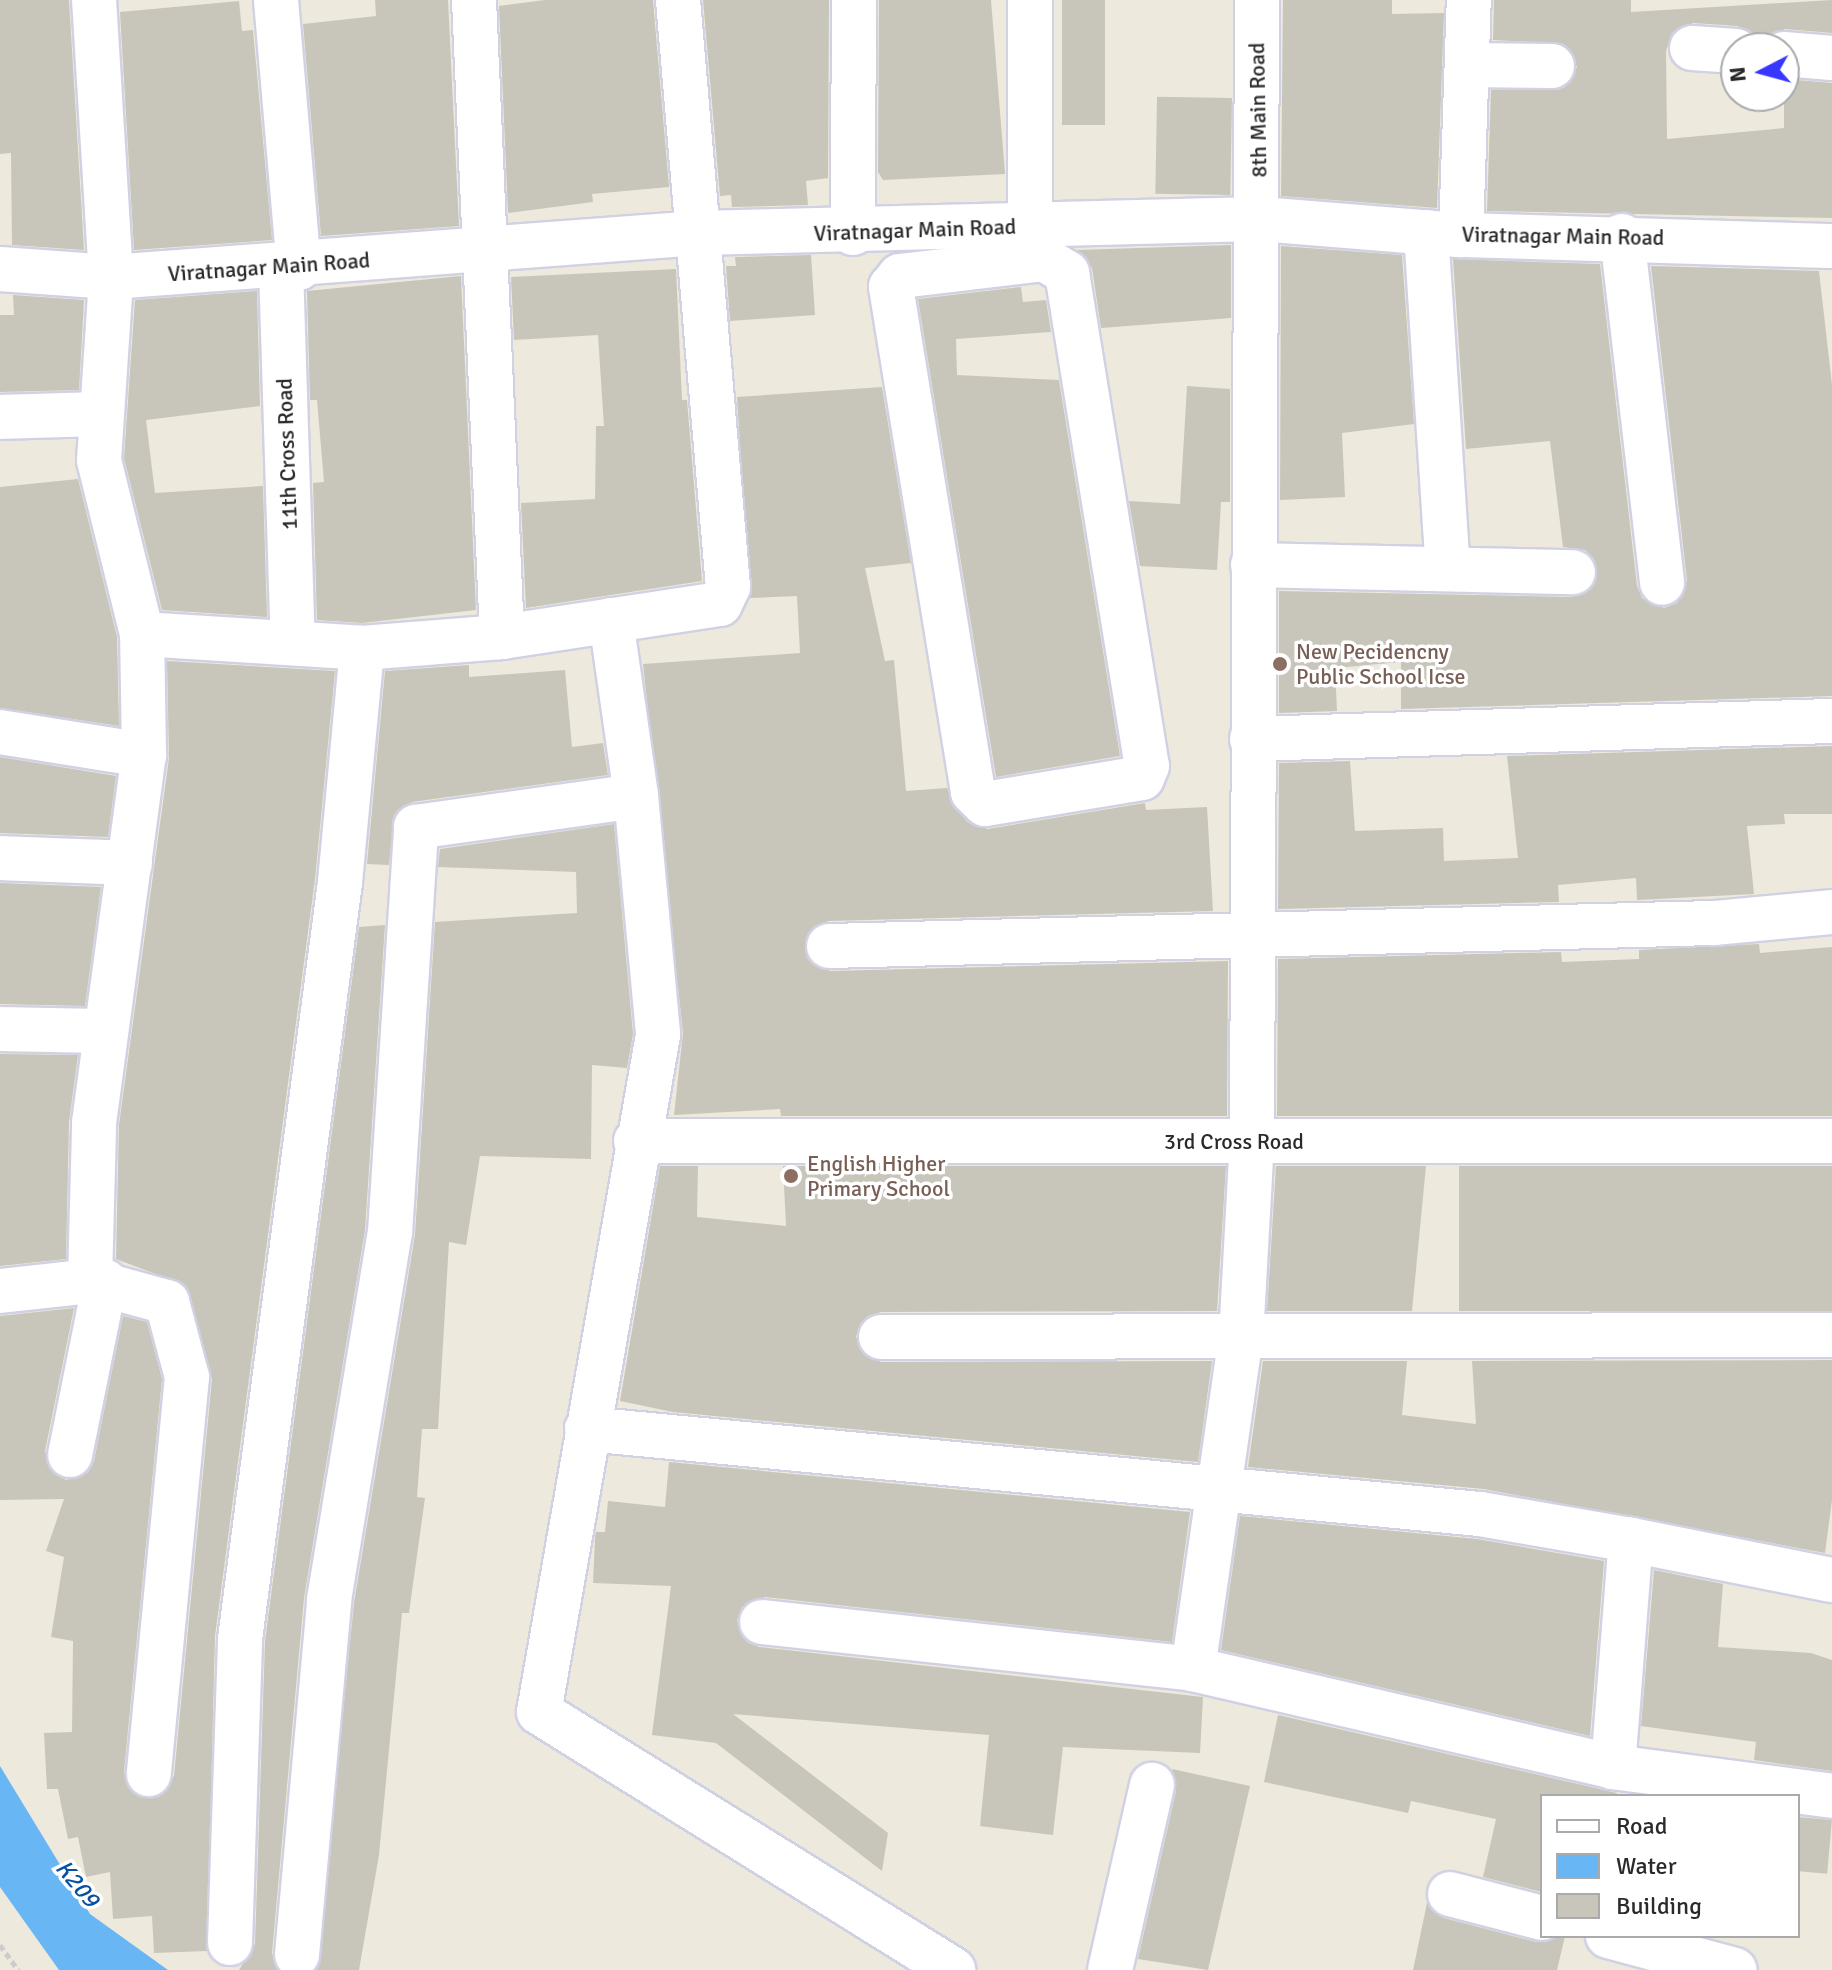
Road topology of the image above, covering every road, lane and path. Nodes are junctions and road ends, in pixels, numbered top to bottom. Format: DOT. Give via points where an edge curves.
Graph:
graph roads {
  1 [pos="94,0"];
  2 [pos="276,0"];
  3 [pos="474,0"];
  4 [pos="678,0"];
  5 [pos="854,0"];
  6 [pos="1030,0"];
  7 [pos="1257,0"];
  8 [pos="1469,0"];
  9 [pos="1692,48"];
  10 [pos="1720,50"];
  11 [pos="1800,55"];
  12 [pos="1832,58"];
  13 [pos="1467,65"];
  14 [pos="1552,66"];
  15 [pos="1260,219"];
  16 [pos="1030,227"];
  17 [pos="698,233"];
  18 [pos="853,233"];
  19 [pos="1444,234"];
  20 [pos="1622,236"];
  21 [pos="1832,246"];
  22 [pos="487,247"];
  23 [pos="983,247"];
  24 [pos="290,268"];
  25 [pos="0,269"];
  26 [pos="111,277"];
  27 [pos="102,414"];
  28 [pos="0,417"];
  29 [pos="1253,565"];
  30 [pos="1448,568"];
  31 [pos="1573,572"];
  32 [pos="1662,583"];
  33 [pos="611,620"];
  34 [pos="142,634"];
  35 [pos="502,637"];
  36 [pos="293,640"];
  37 [pos="362,648"];
  38 [pos="1832,721"];
  39 [pos="0,732"];
  40 [pos="1252,739"];
  41 [pos="144,755"];
  42 [pos="636,796"];
  43 [pos="0,858"];
  44 [pos="130,863"];
  45 [pos="1832,912"];
  46 [pos="1249,935"];
  47 [pos="829,946"];
  48 [pos="0,1029"];
  49 [pos="105,1031"];
  50 [pos="636,1141"];
  51 [pos="1252,1141"];
  52 [pos="1832,1141"];
  53 [pos="97,1281"];
  54 [pos="0,1291"];
  55 [pos="1832,1335"];
  56 [pos="881,1337"];
  57 [pos="1241,1337"];
  58 [pos="587,1429"];
  59 [pos="70,1455"];
  60 [pos="1220,1492"];
  61 [pos="1631,1540"];
  62 [pos="1832,1580"];
  63 [pos="762,1622"];
  64 [pos="1193,1669"];
  65 [pos="1613,1767"];
  66 [pos="149,1774"];
  67 [pos="1152,1785"];
  68 [pos="1832,1796"];
  69 [pos="1450,1894"];
  70 [pos="1540,1917"];
  71 [pos="1615,1938"];
  72 [pos="230,1943"];
  73 [pos="0,1945"];
  74 [pos="297,1955"];
  75 [pos="18,1970"];
  76 [pos="953,1970"];
  77 [pos="1110,1970"];
  78 [pos="1735,1970"];
  1 -- 26 [label="street"];
  2 -- 24 [label="street, 11th Cross Road"];
  3 -- 22 [label="street"];
  4 -- 17 [label="street"];
  5 -- 18 [label="street"];
  6 -- 16 [label="street"];
  7 -- 15 [label="street, 8th Main Road"];
  8 -- 13 [label="street"];
  9 -- 10 [label="street"];
  11 -- 12 [label="street"];
  13 -- 14 [label="street"];
  13 -- 19 [label="street"];
  15 -- 16 [label="street, Viratnagar Main Road"];
  15 -- 19 [label="street, Viratnagar Main Road"];
  15 -- 29 [label="street, 8th Main Road"];
  16 -- 23 [label="street, Viratnagar Main Road"];
  17 -- 18 [label="street, Viratnagar Main Road"];
  17 -- 22 [label="street, Viratnagar Main Road"];
  17 -- 33 [label="street" via="728,587 720,604"];
  18 -- 23 [label="street, Viratnagar Main Road"];
  19 -- 20 [label="street, Viratnagar Main Road"];
  19 -- 30 [label="street"];
  20 -- 21 [label="street, Viratnagar Main Road"];
  20 -- 32 [label="street"];
  22 -- 24 [label="street, Viratnagar Main Road"];
  22 -- 35 [label="street"];
  23 -- 23 [label="street" via="1044,259 1067,273 1147,766 1142,778 985,804 973,792 891,287 900,276"];
  24 -- 26 [label="street, Viratnagar Main Road"];
  24 -- 36 [label="street, 11th Cross Road"];
  25 -- 26 [label="street, Viratnagar Main Road"];
  26 -- 27 [label="street"];
  27 -- 28 [label="street"];
  27 -- 34 [label="street" via="99,460"];
  29 -- 30 [label="street"];
  29 -- 40 [label="street, 8th Main Road"];
  30 -- 31 [label="street"];
  33 -- 35 [label="street"];
  33 -- 42 [label="street"];
  34 -- 36 [label="street"];
  34 -- 41 [label="street"];
  35 -- 37 [label="street"];
  36 -- 37 [label="street"];
  37 -- 72 [label="street" via="342,868 240,1639"];
  38 -- 40 [label="street"];
  39 -- 41 [label="street"];
  40 -- 46 [label="street, 8th Main Road"];
  41 -- 44 [label="street"];
  42 -- 50 [label="street" via="658,1035"];
  42 -- 74 [label="street" via="416,827 390,1233 329,1600"];
  43 -- 44 [label="street"];
  44 -- 49 [label="street"];
  45 -- 46 [label="street" via="1714,923"];
  46 -- 47 [label="street"];
  46 -- 51 [label="street, 8th Main Road"];
  48 -- 49 [label="street"];
  49 -- 53 [label="street" via="94,1123"];
  50 -- 51 [label="street, 3rd Cross Road"];
  50 -- 58 [label="street"];
  51 -- 52 [label="street, 3rd Cross Road"];
  51 -- 57 [label="street, 8th Main Road"];
  53 -- 54 [label="street"];
  53 -- 59 [label="street"];
  53 -- 66 [label="street" via="167,1302 187,1377 156,1655"];
  55 -- 57 [label="street"];
  56 -- 57 [label="street"];
  57 -- 60 [label="street, 8th Main Road"];
  58 -- 60 [label="street"];
  58 -- 76 [label="street" via="539,1712"];
  60 -- 61 [label="street" via="1480,1514"];
  60 -- 64 [label="street, 8th Main Road"];
  61 -- 62 [label="street"];
  61 -- 65 [label="street"];
  63 -- 64 [label="street"];
  64 -- 65 [label="street"];
  65 -- 68 [label="street"];
  67 -- 77 [label="street"];
  69 -- 70 [label="street"];
  71 -- 78 [label="street"];
  73 -- 75 [label="path"];
}
